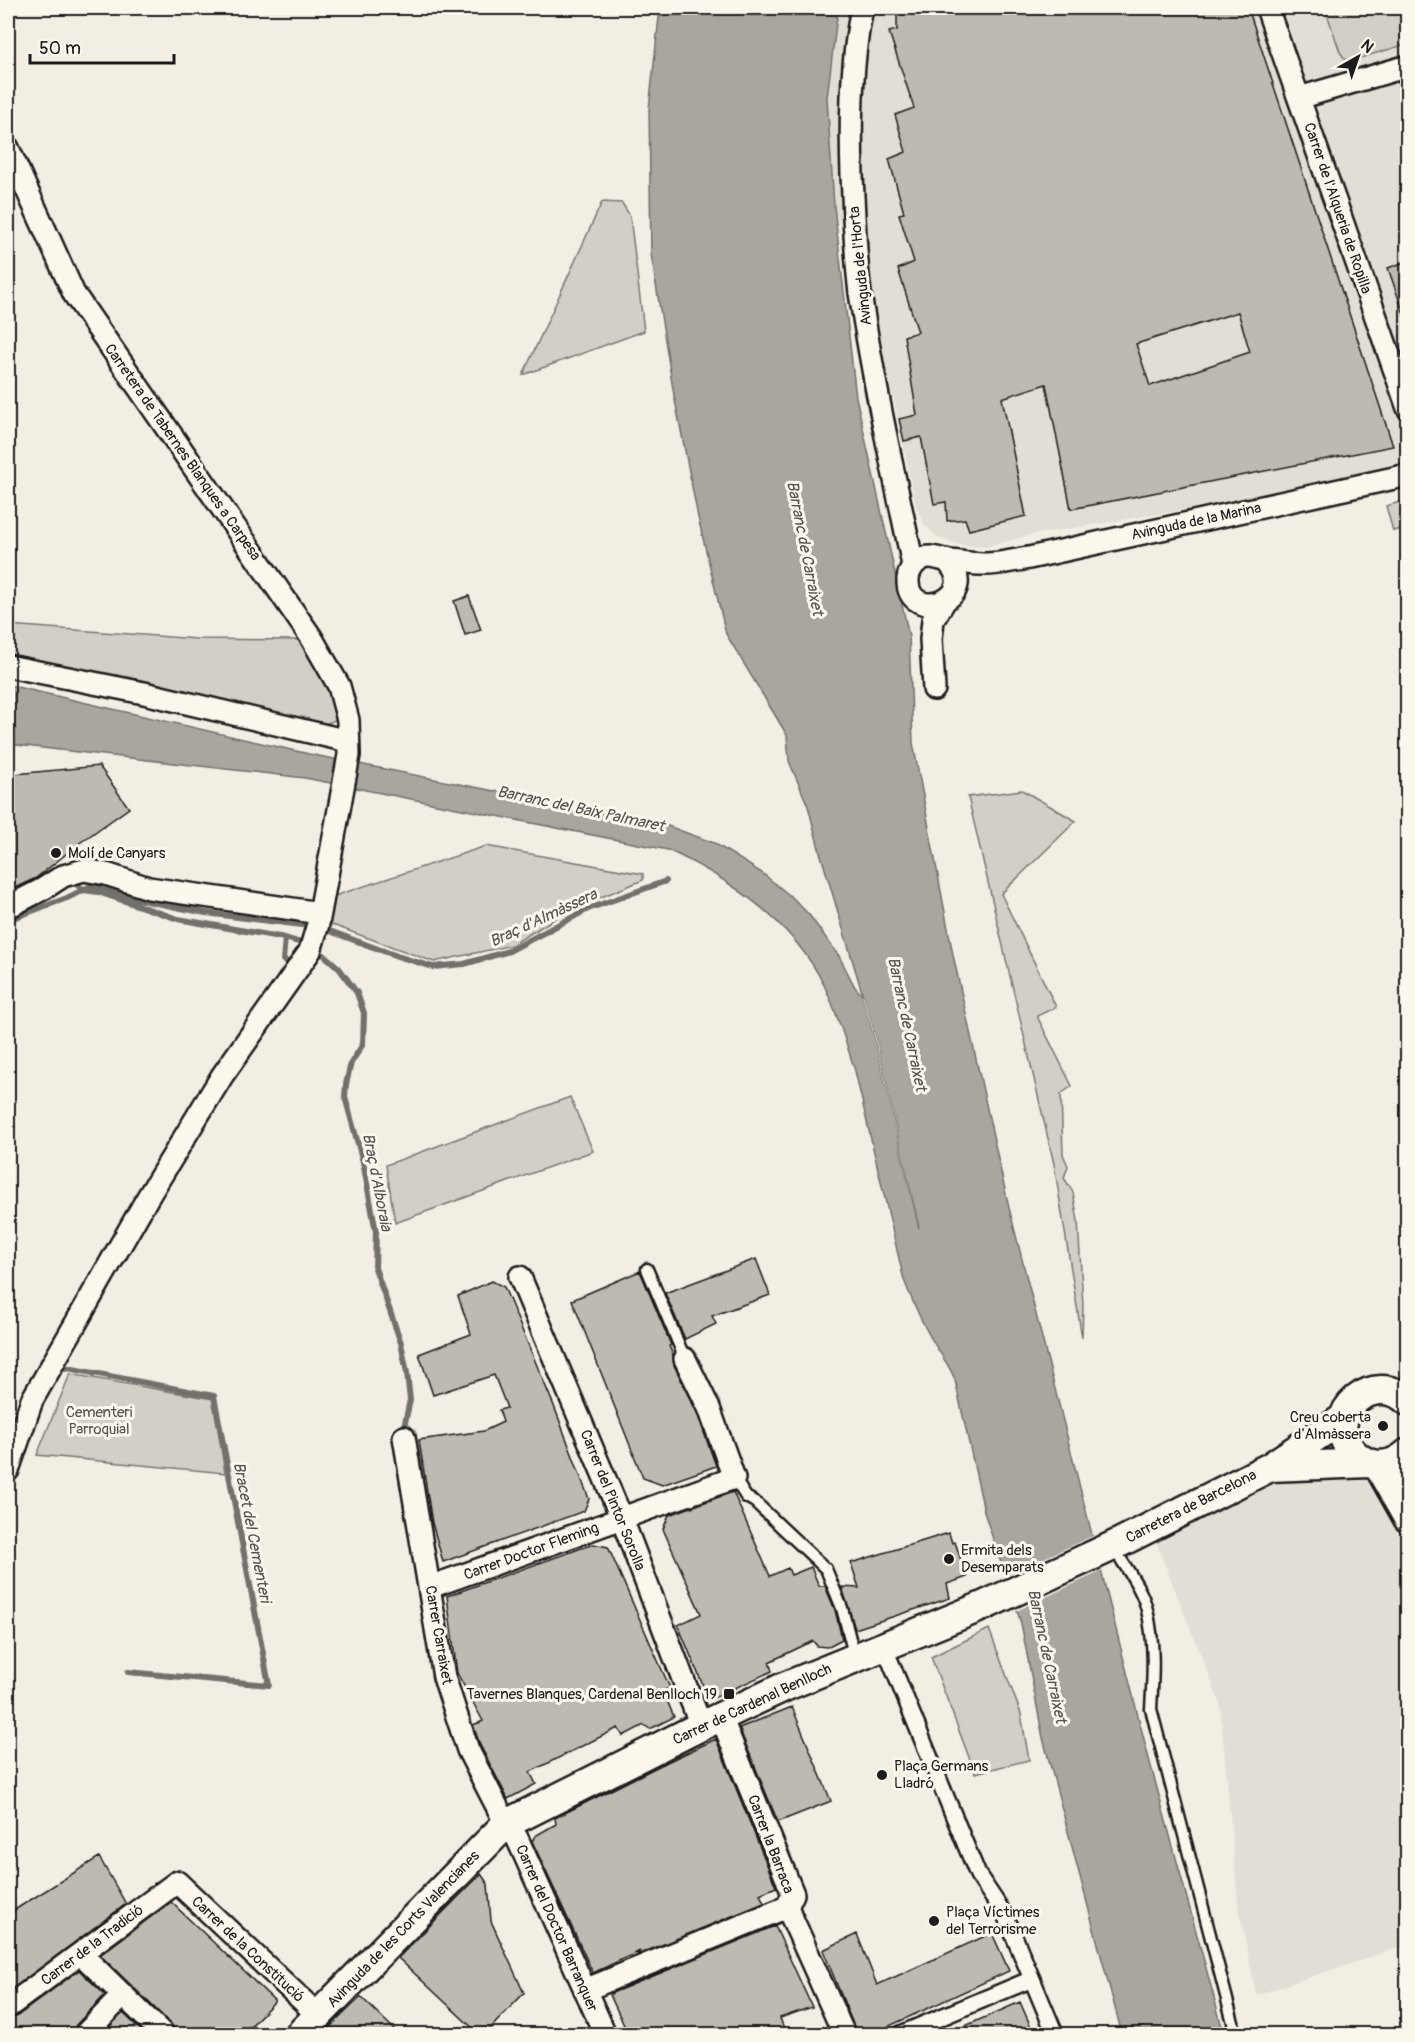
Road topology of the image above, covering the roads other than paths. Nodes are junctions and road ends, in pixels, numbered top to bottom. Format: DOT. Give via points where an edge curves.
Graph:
graph roads {
  1 [pos="862,8"];
  2 [pos="1267,8"];
  3 [pos="1407,66"];
  4 [pos="1299,98"];
  5 [pos="8,148"];
  6 [pos="1407,408"];
  7 [pos="1407,475"];
  8 [pos="904,522"];
  9 [pos="942,558"];
  10 [pos="985,564"];
  11 [pos="913,565"];
  12 [pos="950,594"];
  13 [pos="918,599"];
  14 [pos="931,639"];
  15 [pos="8,666"];
  16 [pos="934,689"];
  17 [pos="348,748"];
  18 [pos="8,908"];
  19 [pos="319,918"];
  20 [pos="647,1269"];
  21 [pos="520,1277"];
  22 [pos="685,1359"];
  23 [pos="1403,1392"];
  24 [pos="1344,1418"];
  25 [pos="404,1437"];
  26 [pos="1407,1453"];
  27 [pos="1374,1464"];
  28 [pos="1270,1467"];
  29 [pos="8,1470"];
  30 [pos="734,1478"];
  31 [pos="1407,1518"];
  32 [pos="622,1519"];
  33 [pos="1110,1542"];
  34 [pos="430,1587"];
  35 [pos="1004,1596"];
  36 [pos="884,1646"];
  37 [pos="855,1658"];
  38 [pos="711,1721"];
  39 [pos="506,1824"];
  40 [pos="177,1882"];
  41 [pos="787,1906"];
  42 [pos="81,1954"];
  43 [pos="1032,1979"];
  44 [pos="585,1990"];
  45 [pos="123,1995"];
  46 [pos="8,2007"];
  47 [pos="309,2025"];
  48 [pos="85,2034"];
  49 [pos="163,2034"];
  50 [pos="605,2034"];
  51 [pos="844,2034"];
  52 [pos="901,2034"];
  53 [pos="1054,2034"];
  54 [pos="1236,2034"];
  1 -- 8 [label="street, Avinguda de l'Horta" via="852,113 860,291"];
  2 -- 4 [label="street, Carrer de l'Alqueria de Ropilla"];
  3 -- 4 [label="street"];
  4 -- 6 [label="street, Carrer de l'Alqueria de Ropilla"];
  5 -- 17 [label="street, Carretera de Tabernes Blanques a Carpesa" via="74,294 311,637 339,686 348,720"];
  7 -- 10 [label="street, Avinguda de la Marina"];
  8 -- 9 [label="street"];
  8 -- 11 [label="street, Avinguda de l'Horta"];
  9 -- 10 [label="street, Avinguda de la Marina"];
  9 -- 11 [label="street" via="928,556"];
  9 -- 12 [label="street" via="956,575"];
  10 -- 12 [label="street, Avinguda de la Marina"];
  11 -- 13 [label="street" via="908,582"];
  12 -- 13 [label="street" via="932,605"];
  12 -- 14 [label="street" via="933,620"];
  13 -- 14 [label="street"];
  14 -- 16 [label="street"];
  15 -- 17 [label="street" via="144,693"];
  17 -- 19 [label="street, Carretera de Tabernes Blanques a Carpesa"];
  18 -- 19 [label="street" via="63,876 84,870 149,888"];
  19 -- 29 [label="street, Carretera de Tabernes Blanques a Carpesa" via="310,951 222,1076 32,1400"];
  20 -- 22 [label="lane"];
  21 -- 32 [label="street, Carrer del Pintor Sorolla"];
  22 -- 30 [label="street" via="709,1408"];
  23 -- 24 [label="main road, Carretera de Barcelona" via="1366,1392 1347,1409"];
  24 -- 27 [label="main road" via="1343,1433 1348,1445 1356,1455"];
  24 -- 28 [label="main road, Carretera de Barcelona"];
  25 -- 34 [label="street, Carrer Carraixet"];
  26 -- 27 [label="main road, Carretera de Barcelona" via="1392,1463"];
  27 -- 28 [label="main road, Carretera de Barcelona"];
  27 -- 31 [label="main road"];
  28 -- 33 [label="main road, Carretera de Barcelona"];
  30 -- 32 [label="street, Carrer Doctor Fleming"];
  30 -- 37 [label="lane" via="746,1497 826,1569 842,1608"];
  32 -- 34 [label="street, Carrer Doctor Fleming"];
  32 -- 38 [label="street, Carrer del Pintor Sorolla"];
  33 -- 35 [label="main road, Carretera de Barcelona"];
  33 -- 54 [label="lane" via="1147,1608 1154,1657 1151,1709"];
  34 -- 39 [label="street, Carrer Carraixet" via="444,1677 468,1750"];
  35 -- 36 [label="main road, Carrer de Cardenal Benlloch"];
  36 -- 37 [label="main road, Carrer de Cardenal Benlloch"];
  36 -- 43 [label="street" via="978,1875 1006,1917"];
  37 -- 38 [label="main road, Carrer de Cardenal Benlloch"];
  38 -- 39 [label="main road, Carrer de Cardenal Benlloch"];
  38 -- 41 [label="street, Carrer la Barraca" via="793,1894"];
  39 -- 44 [label="street, Carrer del Doctor Barranquer" via="517,1838"];
  39 -- 47 [label="main road, Avinguda de les Corts Valencianes"];
  40 -- 42 [label="street, Carrer de la Tradició"];
  40 -- 47 [label="street, Carrer de la Constitució"];
  41 -- 44 [label="street"];
  41 -- 51 [label="street, Carrer la Barraca"];
  42 -- 45 [label="street"];
  42 -- 46 [label="street, Carrer de la Tradició"];
  43 -- 52 [label="street"];
  43 -- 53 [label="street"];
  44 -- 50 [label="street, Carrer del Doctor Barranquer"];
  45 -- 48 [label="street"];
  45 -- 49 [label="street"];
}
